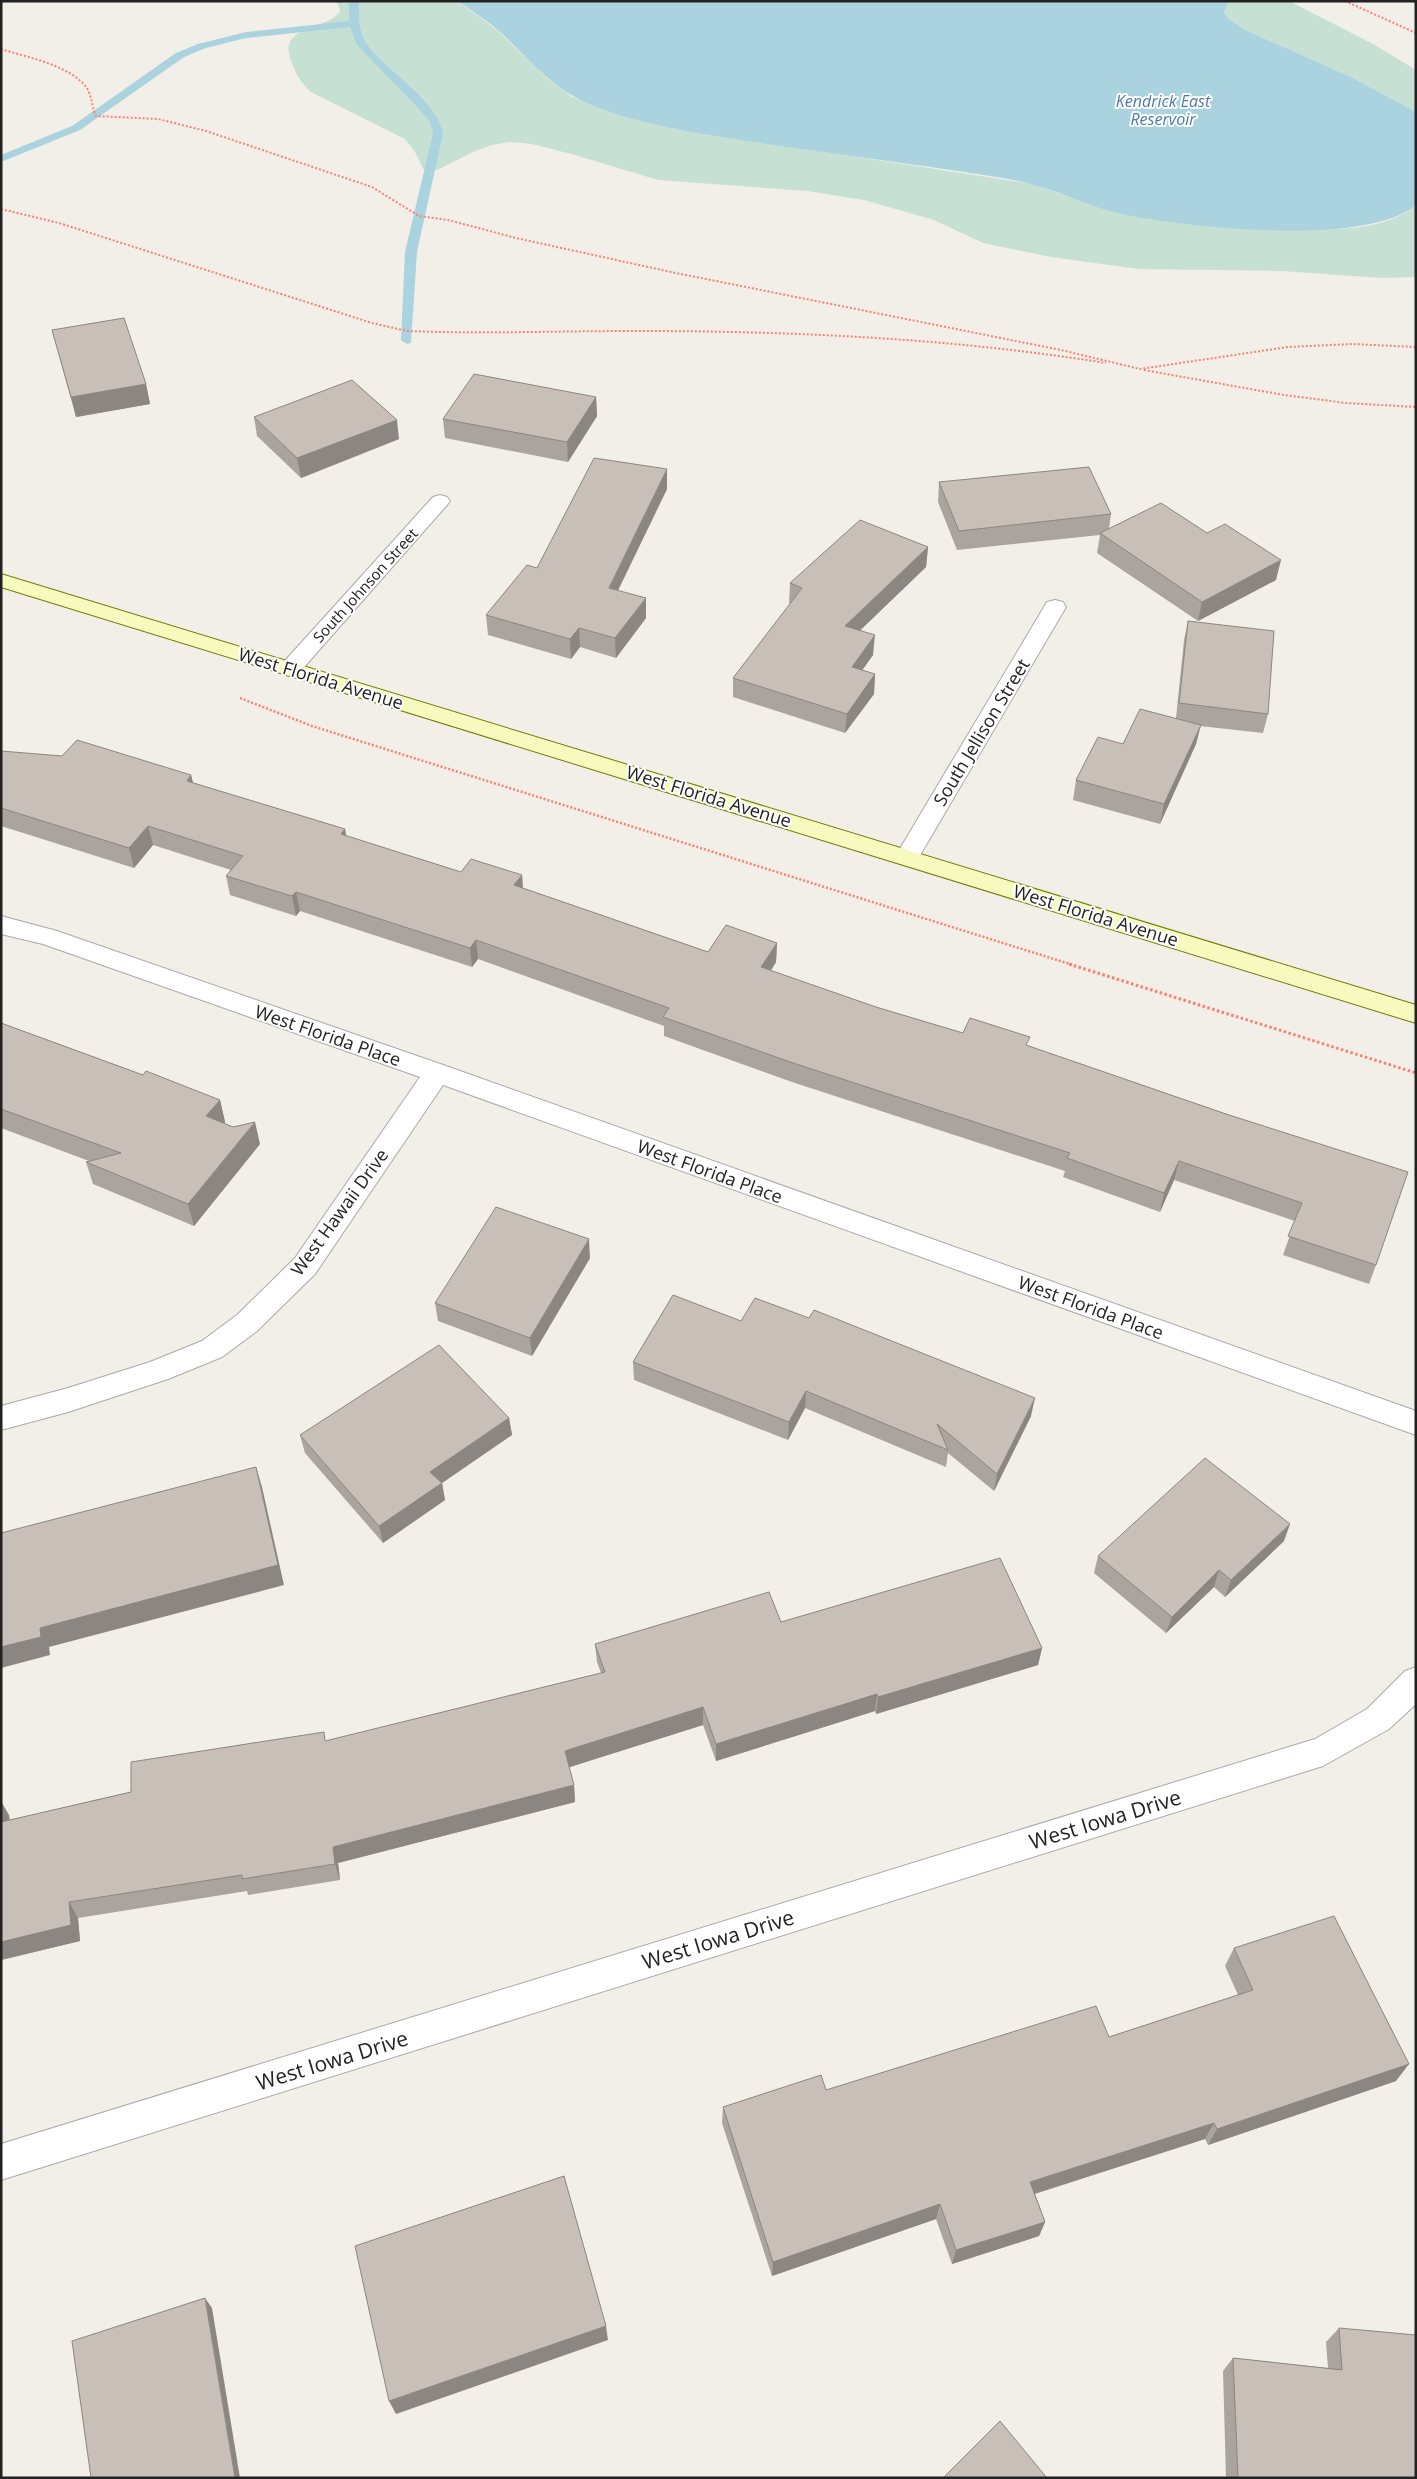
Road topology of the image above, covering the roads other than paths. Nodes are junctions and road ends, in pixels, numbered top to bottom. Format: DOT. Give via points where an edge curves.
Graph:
graph roads {
  1 [pos="440,501"];
  2 [pos="1,580"];
  3 [pos="1055,607"];
  4 [pos="290,669"];
  5 [pos="908,857"];
  6 [pos="1,925"];
  7 [pos="1416,1014"];
  8 [pos="437,1073"];
  9 [pos="1,1418"];
  10 [pos="1416,1423"];
  11 [pos="1416,1681"];
  12 [pos="1,2162"];
  1 -- 4 [label="street, South Johnson Street"];
  2 -- 4 [label="street, West Florida Avenue"];
  3 -- 5 [label="street, South Jellison Street"];
  4 -- 5 [label="street, West Florida Avenue"];
  5 -- 7 [label="street, West Florida Avenue"];
  6 -- 8 [label="street, West Florida Place" via="48,937"];
  8 -- 9 [label="street, West Hawaii Drive" via="305,1266 247,1323 212,1349 158,1371"];
  8 -- 10 [label="street, West Florida Place"];
  11 -- 12 [label="street, West Iowa Drive" via="1378,1720 1323,1751"];
}
